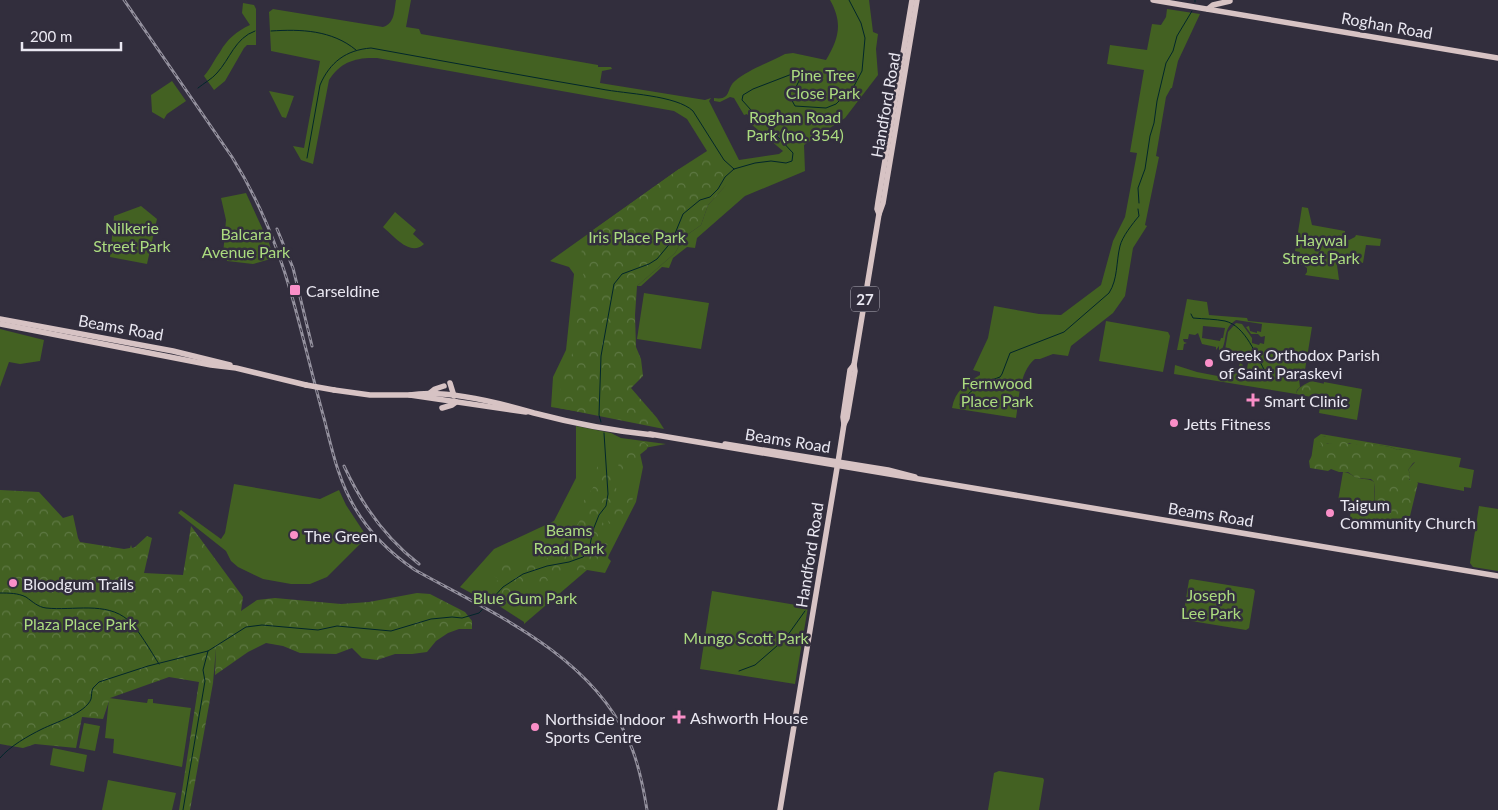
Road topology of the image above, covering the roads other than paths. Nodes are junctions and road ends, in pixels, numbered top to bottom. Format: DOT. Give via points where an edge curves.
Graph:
graph roads {
  1 [pos="912,0"];
  2 [pos="917,0"];
  3 [pos="1154,0"];
  4 [pos="1230,1"];
  5 [pos="1208,9"];
  6 [pos="1498,58"];
  7 [pos="879,214"];
  8 [pos="0,319"];
  9 [pos="0,324"];
  10 [pos="236,368"];
  11 [pos="430,393"];
  12 [pos="410,395"];
  13 [pos="455,399"];
  14 [pos="442,408"];
  15 [pos="838,464"];
  16 [pos="1498,576"];
  17 [pos="780,810"];
  1 -- 7 [label="main road, Handford Road / 27" via="878,202"];
  2 -- 7 [label="main road, Handford Road / 27"];
  3 -- 5 [label="main road, Roghan Road"];
  4 -- 5 [label="main road"];
  5 -- 6 [label="main road, Roghan Road"];
  7 -- 15 [label="main road, Handford Road / 27" via="854,365 850,370"];
  8 -- 10 [label="main road, Beams Road" via="173,350"];
  9 -- 10 [label="main road, Beams Road"];
  10 -- 12 [label="main road, Beams Road, bridge" via="334,390 370,395"];
  11 -- 12 [label="main road, Beams Road"];
  11 -- 13 [label="main road, Beams Road"];
  11 -- 13 [label="main road" via="447,384"];
  12 -- 13 [label="main road, Beams Road"];
  13 -- 14 [label="main road" via="452,405"];
  13 -- 15 [label="main road, Beams Road" via="515,412 533,412 586,424 735,445"];
  15 -- 16 [label="main road, Beams Road"];
  15 -- 17 [label="main road, Handford Road / 27"];
}
